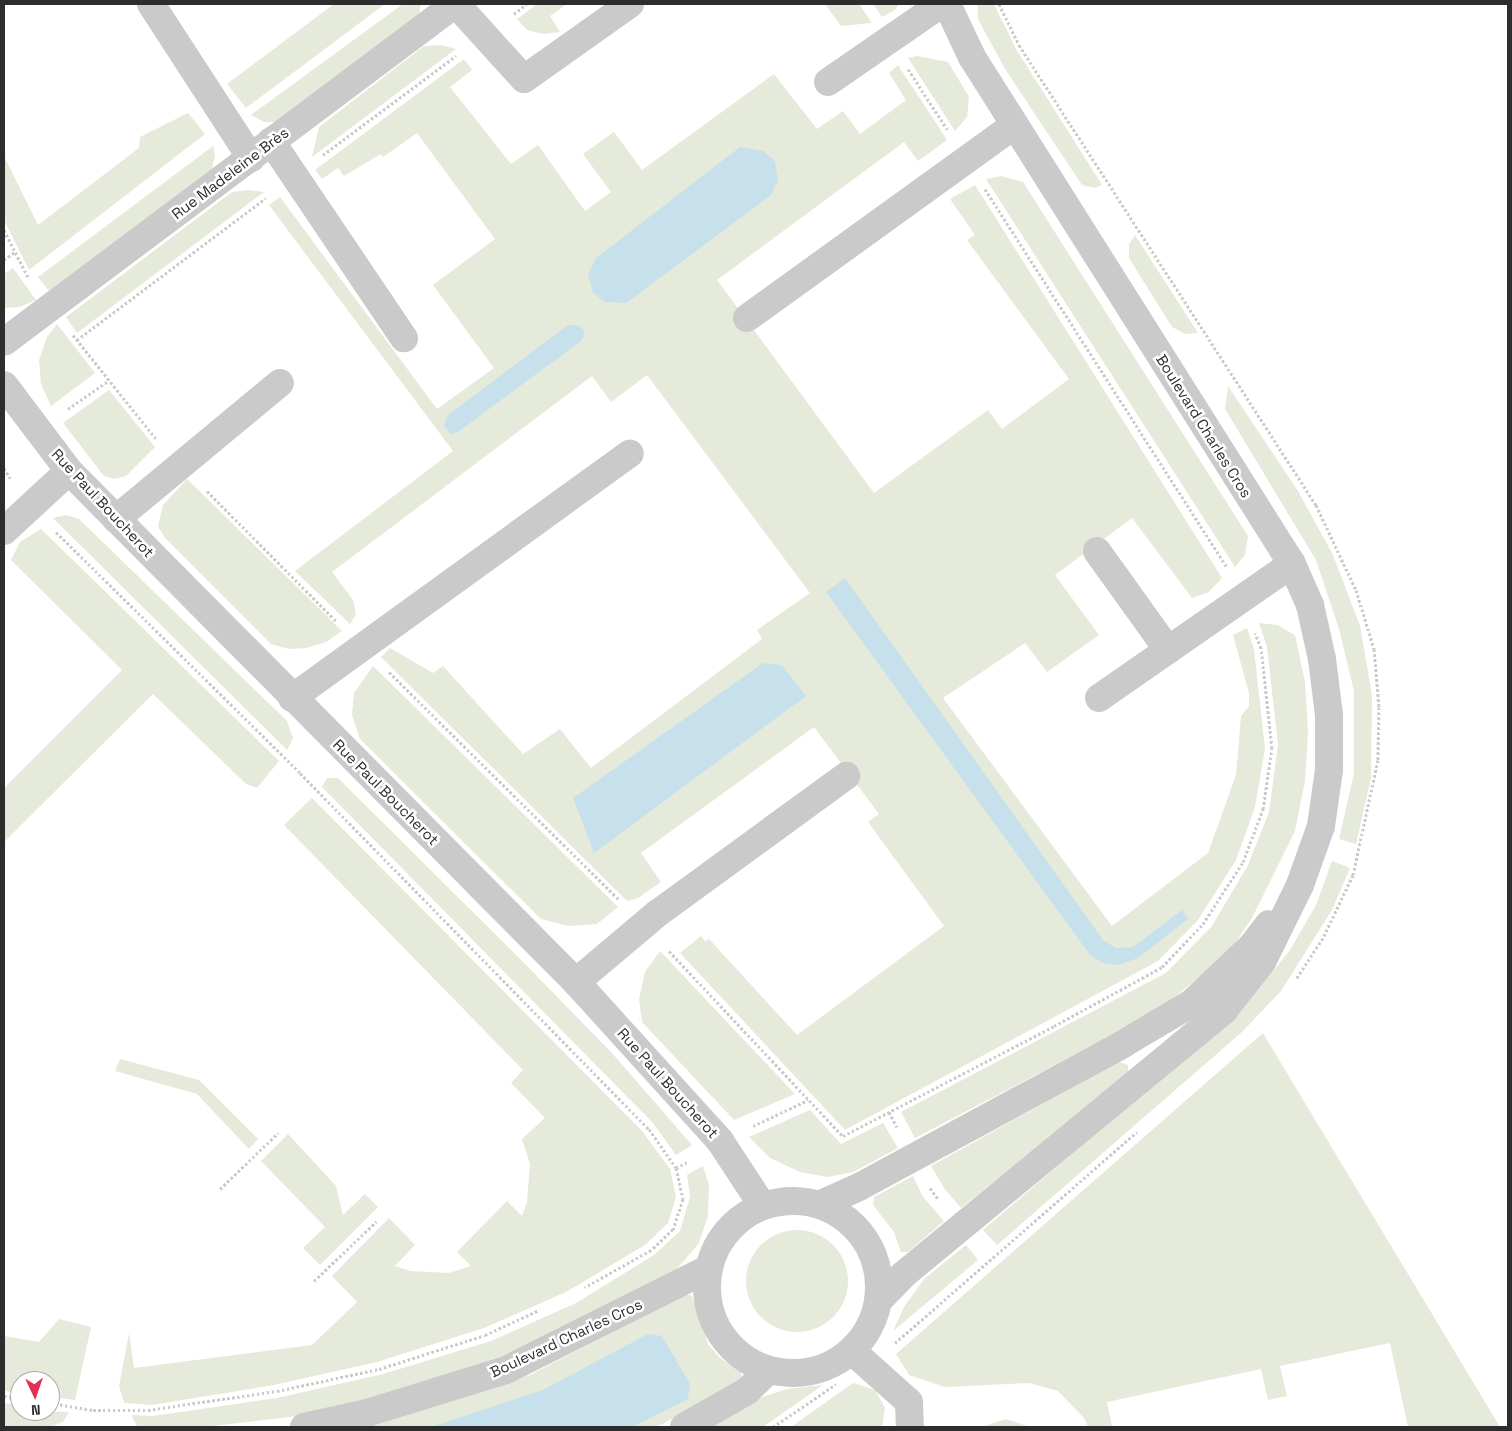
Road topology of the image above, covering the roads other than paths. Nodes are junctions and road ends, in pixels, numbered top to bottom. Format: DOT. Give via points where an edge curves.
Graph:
graph roads {
  1 [pos="151,4"];
  2 [pos="455,4"];
  3 [pos="630,4"];
  4 [pos="941,4"];
  5 [pos="948,4"];
  6 [pos="828,82"];
  7 [pos="1015,125"];
  8 [pos="271,141"];
  9 [pos="250,158"];
  10 [pos="748,318"];
  11 [pos="404,338"];
  12 [pos="4,342"];
  13 [pos="280,383"];
  14 [pos="4,385"];
  15 [pos="630,453"];
  16 [pos="69,472"];
  17 [pos="116,519"];
  18 [pos="4,531"];
  19 [pos="1097,551"];
  20 [pos="1292,564"];
  21 [pos="1168,650"];
  22 [pos="292,698"];
  23 [pos="1099,698"];
  24 [pos="846,776"];
  25 [pos="1300,885"];
  26 [pos="576,982"];
  27 [pos="821,1204"];
  28 [pos="762,1205"];
  29 [pos="708,1269"];
  30 [pos="880,1299"];
  31 [pos="859,1357"];
  32 [pos="768,1370"];
  33 [pos="304,1427"];
  34 [pos="684,1427"];
  35 [pos="910,1427"];
  1 -- 9 [label="street"];
  2 -- 3 [label="street" via="524,79"];
  2 -- 8 [label="street, Rue Madeleine Brès"];
  4 -- 6 [label="street"];
  5 -- 7 [label="street, Boulevard Charles Cros" via="972,57"];
  7 -- 10 [label="street"];
  7 -- 20 [label="street, Boulevard Charles Cros"];
  8 -- 9 [label="street, Rue Madeleine Brès"];
  8 -- 11 [label="street"];
  9 -- 12 [label="street, Rue Madeleine Brès"];
  13 -- 17 [label="street"];
  14 -- 16 [label="street, Rue Paul Boucherot"];
  15 -- 22 [label="street"];
  16 -- 17 [label="street, Rue Paul Boucherot"];
  16 -- 18 [label="street"];
  17 -- 22 [label="street, Rue Paul Boucherot"];
  19 -- 21 [label="street"];
  20 -- 21 [label="street"];
  20 -- 25 [label="street, Boulevard Charles Cros" via="1310,605 1322,659 1329,714 1329,770 1321,826"];
  21 -- 23 [label="street"];
  22 -- 26 [label="street, Rue Paul Boucherot"];
  24 -- 26 [label="street" via="644,925"];
  25 -- 27 [label="street" via="1251,948 1192,1003 859,1187"];
  25 -- 30 [label="street" via="1262,962 1224,1010 903,1275"];
  26 -- 28 [label="street, Rue Paul Boucherot" via="720,1141"];
  27 -- 28 [label="street" via="792,1200"];
  27 -- 30 [label="street" via="847,1219 867,1241 878,1268"];
  28 -- 29 [label="street" via="738,1220 719,1242"];
  29 -- 32 [label="street" via="706,1295 713,1320 726,1342 745,1359"];
  29 -- 33 [label="street, Boulevard Charles Cros" via="506,1370 367,1413"];
  30 -- 31 [label="street"];
  31 -- 32 [label="street" via="798,1374"];
  31 -- 35 [label="street" via="909,1402"];
  32 -- 34 [label="street" via="747,1391"];
}
